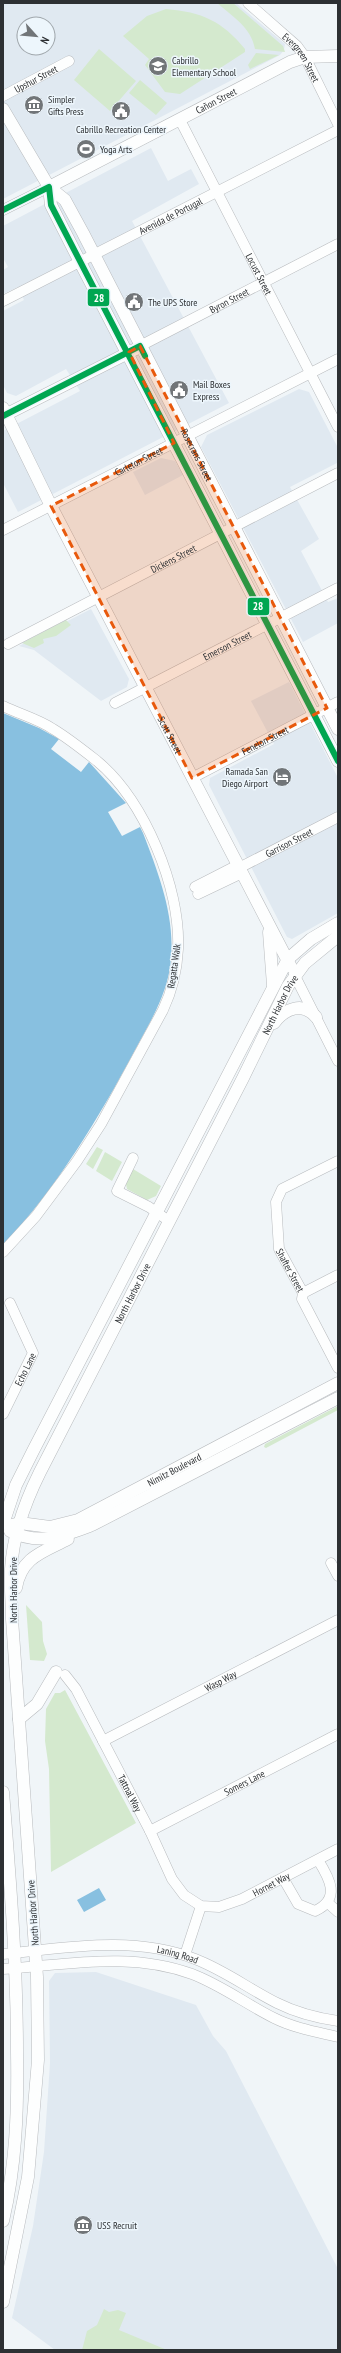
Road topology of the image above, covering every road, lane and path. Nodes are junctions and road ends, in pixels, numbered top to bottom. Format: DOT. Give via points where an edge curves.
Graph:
graph roads {
  1 [pos="248,3"];
  2 [pos="338,56"];
  3 [pos="305,57"];
  4 [pos="69,61"];
  5 [pos="3,96"];
  6 [pos="3,108"];
  7 [pos="180,120"];
  8 [pos="338,124"];
  9 [pos="338,130"];
  10 [pos="49,187"];
  11 [pos="217,192"];
  12 [pos="3,210"];
  13 [pos="338,244"];
  14 [pos="94,255"];
  15 [pos="80,262"];
  16 [pos="263,282"];
  17 [pos="3,301"];
  18 [pos="140,346"];
  19 [pos="129,352"];
  20 [pos="338,359"];
  21 [pos="310,373"];
  22 [pos="4,413"];
  23 [pos="338,427"];
  24 [pos="187,436"];
  25 [pos="174,443"];
  26 [pos="338,473"];
  27 [pos="51,506"];
  28 [pos="233,526"];
  29 [pos="3,530"];
  30 [pos="220,533"];
  31 [pos="338,588"];
  32 [pos="98,596"];
  33 [pos="280,618"];
  34 [pos="268,625"];
  35 [pos="8,644"];
  36 [pos="146,687"];
  37 [pos="338,702"];
  38 [pos="115,703"];
  39 [pos="3,706"];
  40 [pos="327,708"];
  41 [pos="314,714"];
  42 [pos="338,729"];
  43 [pos="338,762"];
  44 [pos="192,778"];
  45 [pos="338,817"];
  46 [pos="240,868"];
  47 [pos="196,891"];
  48 [pos="264,916"];
  49 [pos="338,923"];
  50 [pos="338,936"];
  51 [pos="288,959"];
  52 [pos="294,974"];
  53 [pos="273,987"];
  54 [pos="316,1017"];
  55 [pos="265,1035"];
  56 [pos="335,1047"];
  57 [pos="338,1060"];
  58 [pos="133,1158"];
  59 [pos="338,1161"];
  60 [pos="157,1212"];
  61 [pos="169,1221"];
  62 [pos="3,1252"];
  63 [pos="338,1275"];
  64 [pos="303,1293"];
  65 [pos="10,1303"];
  66 [pos="338,1368"];
  67 [pos="338,1383"];
  68 [pos="338,1398"];
  69 [pos="3,1414"];
  70 [pos="92,1525"];
  71 [pos="3,1526"];
  72 [pos="18,1529"];
  73 [pos="331,1563"];
  74 [pos="338,1576"];
  75 [pos="12,1607"];
  76 [pos="338,1620"];
  77 [pos="60,1673"];
  78 [pos="19,1719"];
  79 [pos="338,1734"];
  80 [pos="103,1741"];
  81 [pos="3,1792"];
  82 [pos="150,1831"];
  83 [pos="338,1849"];
  84 [pos="318,1860"];
  85 [pos="283,1878"];
  86 [pos="328,1903"];
  87 [pos="201,1906"];
  88 [pos="338,1912"];
  89 [pos="35,1950"];
  90 [pos="9,1953"];
  91 [pos="185,1955"];
  92 [pos="36,1966"];
  93 [pos="16,1968"];
  94 [pos="3,1969"];
  95 [pos="338,2021"];
  96 [pos="338,2037"];
  97 [pos="3,2221"];
  98 [pos="3,2302"];
  1 -- 3 [label="street, Evergreen Street" via="297,46"];
  2 -- 3 [label="main road, Cañon Street"];
  3 -- 7 [label="main road, Cañon Street" via="279,67"];
  3 -- 8 [label="street, Evergreen Street"];
  4 -- 5 [label="street, Upshur Street"];
  6 -- 10 [label="main road, Rosecrans Street"];
  7 -- 10 [label="main road, Cañon Street"];
  7 -- 11 [label="street, Locust Street"];
  9 -- 11 [label="street, Avenida de Portugal"];
  10 -- 12 [label="street"];
  10 -- 14 [label="main road, Rosecrans Street" via="65,200"];
  10 -- 15 [label="main road, Rosecrans Street" via="51,205"];
  11 -- 14 [label="street, Avenida de Portugal"];
  11 -- 16 [label="street, Locust Street"];
  13 -- 16 [label="street, Byron Street"];
  14 -- 15 [label="street, Avenida de Portugal"];
  14 -- 18 [label="main road, Rosecrans Street"];
  15 -- 17 [label="street, Avenida de Portugal"];
  15 -- 19 [label="main road, Rosecrans Street"];
  16 -- 18 [label="street, Byron Street"];
  16 -- 21 [label="street, Locust Street"];
  18 -- 19 [label="main road"];
  18 -- 24 [label="main road, Rosecrans Street"];
  19 -- 22 [label="main road"];
  19 -- 25 [label="main road, Rosecrans Street"];
  20 -- 21 [label="street, Carleton Street"];
  21 -- 23 [label="street, Locust Street"];
  21 -- 24 [label="street, Carleton Street"];
  22 -- 27 [label="main road, Scott Street"];
  24 -- 25 [label="street, Carleton Street"];
  24 -- 28 [label="main road, Rosecrans Street"];
  25 -- 27 [label="street, Carleton Street"];
  25 -- 30 [label="main road, Rosecrans Street"];
  26 -- 28 [label="street, Dickens Street"];
  27 -- 29 [label="street, Carleton Street"];
  27 -- 32 [label="main road, Scott Street"];
  28 -- 30 [label="street, Dickens Street"];
  28 -- 33 [label="main road, Rosecrans Street"];
  30 -- 32 [label="street, Dickens Street"];
  30 -- 34 [label="main road, Rosecrans Street"];
  31 -- 33 [label="street, Emerson Street"];
  32 -- 35 [label="street, Dickens Street"];
  32 -- 36 [label="main road, Scott Street"];
  33 -- 34 [label="street, Emerson Street"];
  33 -- 40 [label="main road, Rosecrans Street"];
  34 -- 36 [label="street, Emerson Street"];
  34 -- 41 [label="main road, Rosecrans Street"];
  36 -- 38 [label="street, Emerson Street"];
  36 -- 44 [label="main road, Scott Street"];
  37 -- 40 [label="street, Fenelon Street"];
  39 -- 62 [label="street, Regatta Walk" via="52,728 98,762 126,794 157,848 175,912 178,948 170,996 101,1124 50,1198"];
  40 -- 41 [label="street, Fenelon Street"];
  40 -- 42 [label="main road, Rosecrans Street"];
  41 -- 43 [label="main road, Rosecrans Street"];
  41 -- 44 [label="street, Fenelon Street"];
  44 -- 46 [label="main road, Scott Street"];
  45 -- 46 [label="street, Garrison Street"];
  46 -- 47 [label="street, Garrison Street"];
  46 -- 48 [label="main road, Scott Street"];
  48 -- 51 [label="main road, Scott Street"];
  48 -- 53 [label="main road" via="272,947"];
  49 -- 51 [label="main road, North Harbor Drive" via="311,939"];
  50 -- 52 [label="main road, North Harbor Drive"];
  51 -- 52 [label="main road, Scott Street"];
  51 -- 53 [label="main road, North Harbor Drive"];
  52 -- 54 [label="street, Scott Street"];
  52 -- 55 [label="main road, North Harbor Drive"];
  53 -- 60 [label="main road, North Harbor Drive"];
  54 -- 55 [label="main road" via="304,1008 292,1008 277,1019"];
  54 -- 56 [label="street, Scott Street"];
  55 -- 61 [label="main road, North Harbor Drive"];
  56 -- 57 [label="street, Scott Street"];
  58 -- 60 [label="street" via="117,1191"];
  59 -- 64 [label="street, Shafter Street" via="282,1189 276,1202 279,1249"];
  60 -- 61 [label="street"];
  60 -- 71 [label="main road, North Harbor Drive" via="16,1485"];
  61 -- 72 [label="main road, North Harbor Drive" via="40,1472"];
  63 -- 64 [label="street"];
  64 -- 66 [label="street, Shafter Street" via="302,1299"];
  65 -- 69 [label="street, Echo Lane" via="33,1353"];
  67 -- 72 [label="main road, Nimitz Boulevard" via="78,1520 50,1527"];
  68 -- 70 [label="main road, Nimitz Boulevard"];
  70 -- 72 [label="main road, Nimitz Boulevard" via="52,1539 36,1539"];
  70 -- 75 [label="main road" via="25,1563 18,1575"];
  71 -- 72 [label="main road, Nimitz Boulevard"];
  72 -- 75 [label="main road, North Harbor Drive" via="11,1567"];
  73 -- 74 [label="street"];
  75 -- 78 [label="main road, North Harbor Drive"];
  76 -- 80 [label="street, Wasp Way"];
  77 -- 78 [label="main road" via="37,1704"];
  77 -- 80 [label="street, Tattnal Way" via="76,1689"];
  78 -- 89 [label="main road, North Harbor Drive"];
  79 -- 82 [label="street, Somers Lane"];
  80 -- 82 [label="street, Tattnal Way"];
  81 -- 90 [label="main road, North Harbor Drive"];
  82 -- 87 [label="street, Tattnal Way" via="172,1879 184,1895"];
  83 -- 84 [label="street, Hornet Way"];
  84 -- 85 [label="street, Hornet Way"];
  84 -- 86 [label="street" via="331,1887 332,1895"];
  85 -- 86 [label="street" via="294,1898 306,1909 315,1911"];
  85 -- 87 [label="street, Hornet Way" via="242,1899 219,1907"];
  86 -- 88 [label="street"];
  87 -- 91 [label="street"];
  89 -- 90 [label="street, Laning Road"];
  89 -- 91 [label="street, Laning Road" via="122,1945 155,1948"];
  89 -- 92 [label="main road, North Harbor Drive"];
  90 -- 93 [label="main road, North Harbor Drive"];
  91 -- 95 [label="street, Laning Road" via="218,1969 279,2004"];
  92 -- 93 [label="street, Laning Road"];
  92 -- 96 [label="street, Laning Road" via="127,1960 170,1967 224,1988 275,2019"];
  92 -- 98 [label="main road, North Harbor Drive" via="38,2053 35,2116 26,2193"];
  93 -- 94 [label="street, Laning Road"];
  93 -- 97 [label="main road, North Harbor Drive" via="17,2131"];
}
